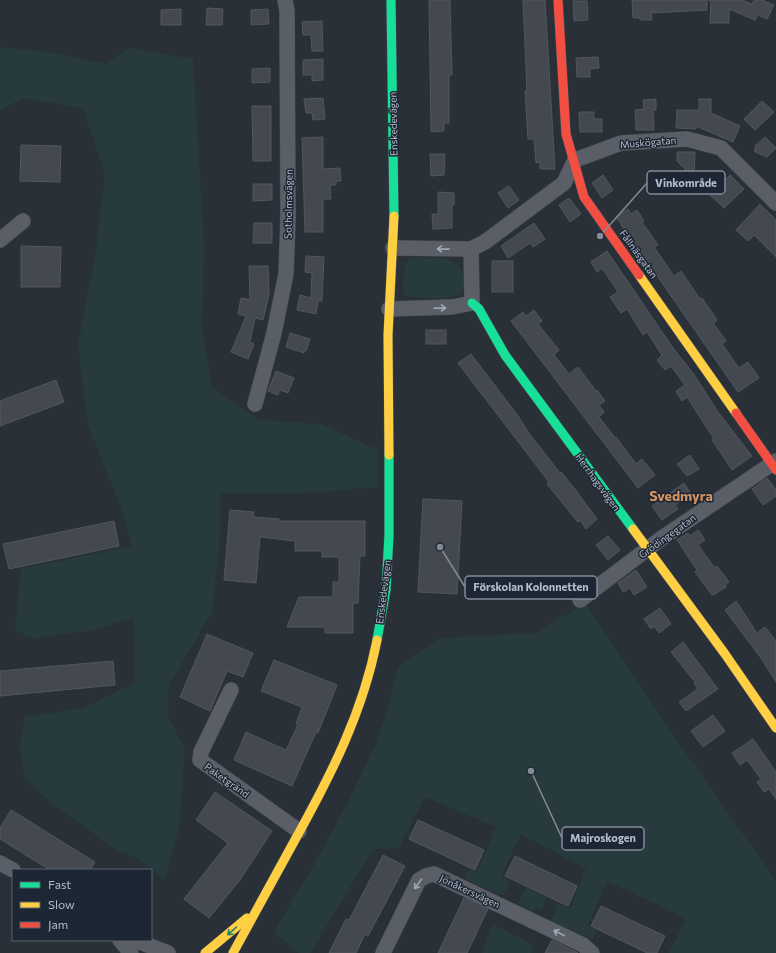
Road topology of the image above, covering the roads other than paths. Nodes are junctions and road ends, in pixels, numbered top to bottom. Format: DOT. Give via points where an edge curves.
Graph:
graph roads {
  1 [pos="285,0"];
  2 [pos="390,0"];
  3 [pos="558,0"];
  4 [pos="575,160"];
  5 [pos="776,203"];
  6 [pos="23,221"];
  7 [pos="0,240"];
  8 [pos="393,248"];
  9 [pos="471,250"];
  10 [pos="472,303"];
  11 [pos="389,309"];
  12 [pos="255,404"];
  13 [pos="775,465"];
  14 [pos="647,550"];
  15 [pos="580,600"];
  16 [pos="231,690"];
  17 [pos="776,728"];
  18 [pos="299,832"];
  19 [pos="0,863"];
  20 [pos="12,869"];
  21 [pos="258,908"];
  22 [pos="121,941"];
  23 [pos="138,941"];
  24 [pos="131,953"];
  25 [pos="168,953"];
  26 [pos="205,953"];
  27 [pos="233,953"];
  28 [pos="383,953"];
  29 [pos="592,953"];
  1 -- 12 [label="street, Sotholmsvägen" via="288,210 286,274 274,333"];
  2 -- 8 [label="street, Enskedevägen"];
  3 -- 4 [label="street, Fållnäsgatan" via="566,134"];
  4 -- 5 [label="street, Muskögatan" via="621,143 687,139 721,148"];
  4 -- 9 [label="street" via="564,183"];
  4 -- 13 [label="street, Fållnäsgatan" via="584,197"];
  6 -- 7 [label="street"];
  9 -- 8 [label="street, one-way"];
  8 -- 11 [label="street, Enskedevägen"];
  9 -- 10 [label="street"];
  11 -- 10 [label="street, one-way" via="452,307"];
  10 -- 14 [label="street, Herrhagsvägen" via="479,309 505,355"];
  11 -- 18 [label="street, Enskedevägen" via="389,534 386,590 365,689 349,735"];
  13 -- 14 [label="street, Grödingegatan"];
  14 -- 15 [label="street, Grödingegatan"];
  14 -- 17 [label="street, Herrhagsvägen" via="725,654"];
  16 -- 18 [label="street, Paketgränd" via="201,752 200,760"];
  18 -- 21 [label="street, Enskedevägen"];
  19 -- 20 [label="street"];
  21 -- 26 [label="street, Enskedevägen, one-way"];
  21 -- 27 [label="street, Enskedevägen"];
  22 -- 24 [label="street"];
  23 -- 25 [label="street"];
  29 -- 28 [label="street, Jönåkersvägen, one-way" via="583,946 434,874 419,880"];
}
